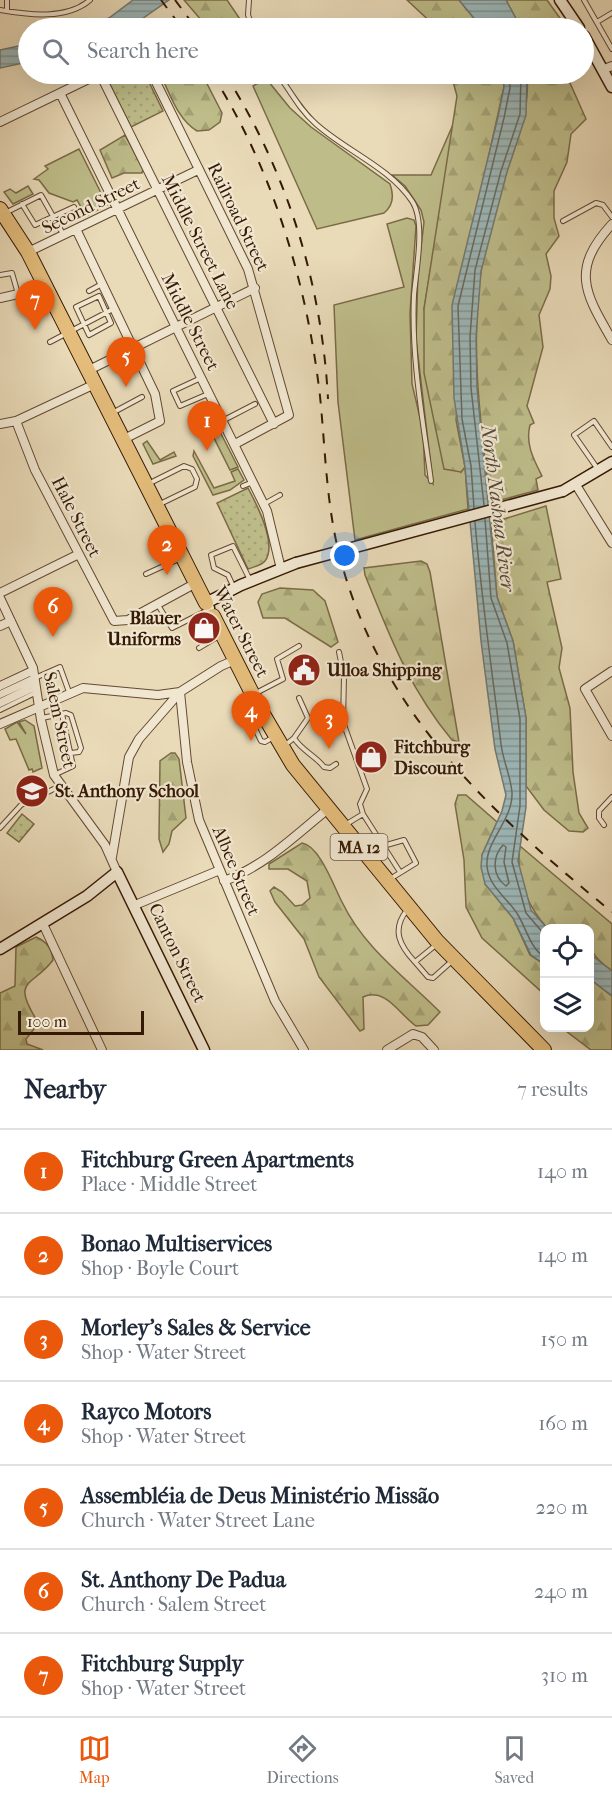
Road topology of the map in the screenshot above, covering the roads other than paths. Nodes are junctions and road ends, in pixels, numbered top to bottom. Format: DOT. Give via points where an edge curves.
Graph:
graph roads {
  1 [pos="7,0"];
  2 [pos="90,0"];
  3 [pos="249,0"];
  4 [pos="560,0"];
  5 [pos="584,0"];
  6 [pos="0,10"];
  7 [pos="7,11"];
  8 [pos="612,13"];
  9 [pos="249,18"];
  10 [pos="572,18"];
  11 [pos="597,22"];
  12 [pos="610,42"];
  13 [pos="612,49"];
  14 [pos="594,50"];
  15 [pos="607,68"];
  16 [pos="78,84"];
  17 [pos="104,84"];
  18 [pos="157,84"];
  19 [pos="285,84"];
  20 [pos="612,87"];
  21 [pos="60,93"];
  22 [pos="0,122"];
  23 [pos="198,170"];
  24 [pos="157,190"];
  25 [pos="22,204"];
  26 [pos="74,207"];
  27 [pos="116,210"];
  28 [pos="1,213"];
  29 [pos="54,217"];
  30 [pos="612,217"];
  31 [pos="563,221"];
  32 [pos="612,224"];
  33 [pos="76,229"];
  34 [pos="64,235"];
  35 [pos="28,252"];
  36 [pos="0,274"];
  37 [pos="103,284"];
  38 [pos="45,288"];
  39 [pos="255,288"];
  40 [pos="89,291"];
  41 [pos="18,294"];
  42 [pos="0,298"];
  43 [pos="215,307"];
  44 [pos="115,308"];
  45 [pos="108,312"];
  46 [pos="84,325"];
  47 [pos="175,327"];
  48 [pos="69,334"];
  49 [pos="612,340"];
  50 [pos="50,342"];
  51 [pos="134,347"];
  52 [pos="87,371"];
  53 [pos="201,378"];
  54 [pos="95,384"];
  55 [pos="208,393"];
  56 [pos="142,398"];
  57 [pos="255,404"];
  58 [pos="110,414"];
  59 [pos="16,421"];
  60 [pos="223,421"];
  61 [pos="0,424"];
  62 [pos="274,424"];
  63 [pos="124,439"];
  64 [pos="235,444"];
  65 [pos="612,447"];
  66 [pos="612,462"];
  67 [pos="598,471"];
  68 [pos="431,481"];
  69 [pos="253,482"];
  70 [pos="146,484"];
  71 [pos="576,485"];
  72 [pos="243,486"];
  73 [pos="280,495"];
  74 [pos="264,504"];
  75 [pos="157,506"];
  76 [pos="612,543"];
  77 [pos="79,554"];
  78 [pos="183,556"];
  79 [pos="281,569"];
  80 [pos="146,574"];
  81 [pos="250,581"];
  82 [pos="196,583"];
  83 [pos="234,588"];
  84 [pos="0,593"];
  85 [pos="0,598"];
  86 [pos="158,605"];
  87 [pos="209,609"];
  88 [pos="11,621"];
  89 [pos="0,626"];
  90 [pos="222,634"];
  91 [pos="299,646"];
  92 [pos="199,648"];
  93 [pos="339,652"];
  94 [pos="235,660"];
  95 [pos="612,671"];
  96 [pos="35,680"];
  97 [pos="0,684"];
  98 [pos="180,692"];
  99 [pos="69,693"];
  100 [pos="253,695"];
  101 [pos="0,697"];
  102 [pos="299,698"];
  103 [pos="38,705"];
  104 [pos="0,710"];
  105 [pos="62,714"];
  106 [pos="40,718"];
  107 [pos="0,724"];
  108 [pos="612,736"];
  109 [pos="294,738"];
  110 [pos="278,742"];
  111 [pos="71,753"];
  112 [pos="336,764"];
  113 [pos="54,775"];
  114 [pos="60,786"];
  115 [pos="612,797"];
  116 [pos="328,809"];
  117 [pos="363,814"];
  118 [pos="604,825"];
  119 [pos="342,827"];
  120 [pos="0,828"];
  121 [pos="383,846"];
  122 [pos="112,858"];
  123 [pos="220,870"];
  124 [pos="117,872"];
  125 [pos="400,872"];
  126 [pos="224,881"];
  127 [pos="387,882"];
  128 [pos="135,905"];
  129 [pos="409,908"];
  130 [pos="43,924"];
  131 [pos="439,942"];
  132 [pos="0,949"];
  133 [pos="454,959"];
  134 [pos="416,962"];
  135 [pos="102,1050"];
  136 [pos="204,1050"];
  137 [pos="304,1050"];
  138 [pos="387,1050"];
  139 [pos="434,1050"];
  140 [pos="544,1050"];
  1 -- 7 [label="lane"];
  2 -- 7 [label="lane" via="79,9 58,14"];
  3 -- 9 [label="lane"];
  4 -- 10 [label="street"];
  5 -- 11 [label="lane"];
  6 -- 7 [label="lane"];
  8 -- 11 [label="lane"];
  11 -- 12 [label="lane"];
  12 -- 13 [label="lane"];
  14 -- 15 [label="street"];
  15 -- 20 [label="street"];
  16 -- 21 [label="street"];
  17 -- 24 [label="street, Middle Street Lane"];
  18 -- 23 [label="street, Railroad Street"];
  19 -- 68 [label="lane" via="315,123 384,172 414,204 418,232 413,327"];
  21 -- 22 [label="street"];
  21 -- 27 [label="street, Middle Street"];
  23 -- 24 [label="street, Second Street"];
  23 -- 39 [label="street, Railroad Street"];
  24 -- 27 [label="street, Second Street"];
  24 -- 43 [label="street, Middle Street Lane"];
  25 -- 28 [label="lane"];
  25 -- 29 [label="lane" via="34,224"];
  25 -- 29 [label="lane" via="41,195"];
  26 -- 29 [label="lane"];
  27 -- 33 [label="street, Second Street"];
  27 -- 47 [label="street, Middle Street"];
  28 -- 35 [label="highway, Water Street / MA 12"];
  29 -- 34 [label="lane"];
  30 -- 31 [label="lane" via="603,205 596,203"];
  32 -- 49 [label="street" via="591,256 584,278 591,301"];
  33 -- 34 [label="street, Second Street"];
  33 -- 37 [label="street"];
  34 -- 35 [label="street, Second Street"];
  35 -- 38 [label="highway, Water Street / MA 12"];
  36 -- 41 [label="lane" via="12,273"];
  37 -- 40 [label="lane"];
  37 -- 44 [label="street"];
  38 -- 41 [label="street"];
  38 -- 48 [label="highway, Water Street / MA 12"];
  39 -- 43 [label="street"];
  39 -- 62 [label="street, Railroad Street" via="289,416"];
  41 -- 42 [label="street"];
  43 -- 47 [label="street"];
  43 -- 62 [label="street, Middle Street Lane"];
  44 -- 45 [label="lane"];
  44 -- 51 [label="street"];
  45 -- 46 [label="lane"];
  45 -- 46 [label="lane" via="111,324 90,335"];
  45 -- 46 [label="lane" via="99,296 76,306"];
  46 -- 48 [label="lane"];
  47 -- 51 [label="street"];
  47 -- 53 [label="street, Middle Street"];
  48 -- 50 [label="lane"];
  48 -- 52 [label="highway, Water Street / MA 12"];
  51 -- 52 [label="street"];
  51 -- 63 [label="street" via="153,386 160,420"];
  52 -- 54 [label="highway, Water Street / MA 12"];
  53 -- 55 [label="street, Middle Street"];
  53 -- 55 [label="lane" via="173,392 173,396 180,406"];
  54 -- 58 [label="highway, Water Street / MA 12"];
  54 -- 59 [label="street"];
  55 -- 60 [label="street, Middle Street"];
  56 -- 58 [label="lane"];
  57 -- 60 [label="lane"];
  58 -- 63 [label="highway, Water Street / MA 12"];
  59 -- 61 [label="street"];
  59 -- 77 [label="street, Hale Street"];
  60 -- 64 [label="street, Middle Street"];
  62 -- 64 [label="street"];
  63 -- 70 [label="highway, Water Street / MA 12"];
  64 -- 69 [label="street, Middle Street"];
  65 -- 67 [label="lane" via="594,421 574,435"];
  66 -- 67 [label="street"];
  67 -- 71 [label="street"];
  69 -- 72 [label="lane"];
  69 -- 74 [label="street, Middle Street"];
  70 -- 75 [label="highway, Water Street / MA 12"];
  70 -- 75 [label="lane" via="184,466 192,469 197,479 194,489"];
  71 -- 76 [label="street"];
  71 -- 79 [label="street, bridge"];
  73 -- 74 [label="lane"];
  74 -- 79 [label="street, Middle Street"];
  75 -- 78 [label="highway, Water Street / MA 12"];
  77 -- 84 [label="street"];
  77 -- 86 [label="street, Hale Street" via="107,612 117,622"];
  78 -- 80 [label="lane"];
  78 -- 82 [label="highway, Water Street / MA 12"];
  79 -- 81 [label="street"];
  81 -- 83 [label="street"];
  81 -- 83 [label="lane" via="233,546 211,555 214,568 228,575"];
  82 -- 86 [label="street"];
  82 -- 87 [label="highway, Water Street / MA 12"];
  83 -- 87 [label="street"];
  85 -- 88 [label="street, Salem Street"];
  86 -- 87 [label="lane" via="172,628"];
  87 -- 90 [label="highway, Water Street / MA 12"];
  88 -- 89 [label="street"];
  88 -- 96 [label="street, Salem Street"];
  90 -- 92 [label="lane"];
  90 -- 94 [label="highway, Water Street / MA 12"];
  91 -- 100 [label="lane" via="277,659 283,679"];
  93 -- 117 [label="lane" via="344,677 343,722 368,789 360,804"];
  94 -- 98 [label="street"];
  94 -- 100 [label="highway, Water Street / MA 12"];
  95 -- 108 [label="street" via="585,689"];
  96 -- 97 [label="lane"];
  96 -- 99 [label="lane" via="60,668"];
  96 -- 101 [label="lane"];
  96 -- 101 [label="lane"];
  96 -- 101 [label="lane"];
  96 -- 103 [label="street, Salem Street"];
  96 -- 104 [label="lane"];
  98 -- 99 [label="street" via="83,688"];
  98 -- 122 [label="street" via="139,739 129,757"];
  98 -- 123 [label="street, Albee Street" via="194,799 201,827"];
  99 -- 103 [label="street"];
  100 -- 110 [label="highway, Water Street / MA 12"];
  102 -- 109 [label="lane" via="308,717"];
  103 -- 106 [label="street, Salem Street"];
  103 -- 107 [label="street"];
  105 -- 106 [label="lane"];
  105 -- 111 [label="lane"];
  105 -- 111 [label="lane" via="71,715 81,748"];
  106 -- 113 [label="street, Salem Street"];
  109 -- 110 [label="lane"];
  109 -- 112 [label="lane" via="301,749 324,767"];
  110 -- 116 [label="highway, Water Street / MA 12"];
  111 -- 113 [label="lane" via="72,768"];
  113 -- 114 [label="street, Salem Street"];
  114 -- 120 [label="lane" via="18,806"];
  114 -- 122 [label="street, Salem Street"];
  115 -- 118 [label="lane" via="599,811"];
  116 -- 119 [label="highway, Water Street / MA 12"];
  116 -- 126 [label="street" via="273,856"];
  117 -- 119 [label="lane"];
  117 -- 121 [label="lane"];
  119 -- 127 [label="highway, Water Street / MA 12"];
  121 -- 125 [label="lane"];
  121 -- 125 [label="lane" via="406,841 416,864"];
  122 -- 124 [label="street, Salem Street"];
  123 -- 126 [label="street, Albee Street"];
  123 -- 128 [label="street"];
  124 -- 128 [label="street, Canton Street"];
  124 -- 130 [label="street"];
  125 -- 127 [label="lane"];
  126 -- 137 [label="street, Albee Street" via="275,1001"];
  127 -- 129 [label="highway, Water Street / MA 12"];
  128 -- 136 [label="street, Canton Street"];
  129 -- 131 [label="highway, Water Street / MA 12"];
  129 -- 134 [label="lane" via="400,919 398,935"];
  130 -- 132 [label="street"];
  130 -- 135 [label="street"];
  131 -- 133 [label="highway, Water Street / MA 12"];
  131 -- 134 [label="lane"];
  133 -- 134 [label="lane" via="433,978"];
  133 -- 140 [label="highway, Water Street / MA 12"];
  138 -- 139 [label="street" via="413,1034"];
}
